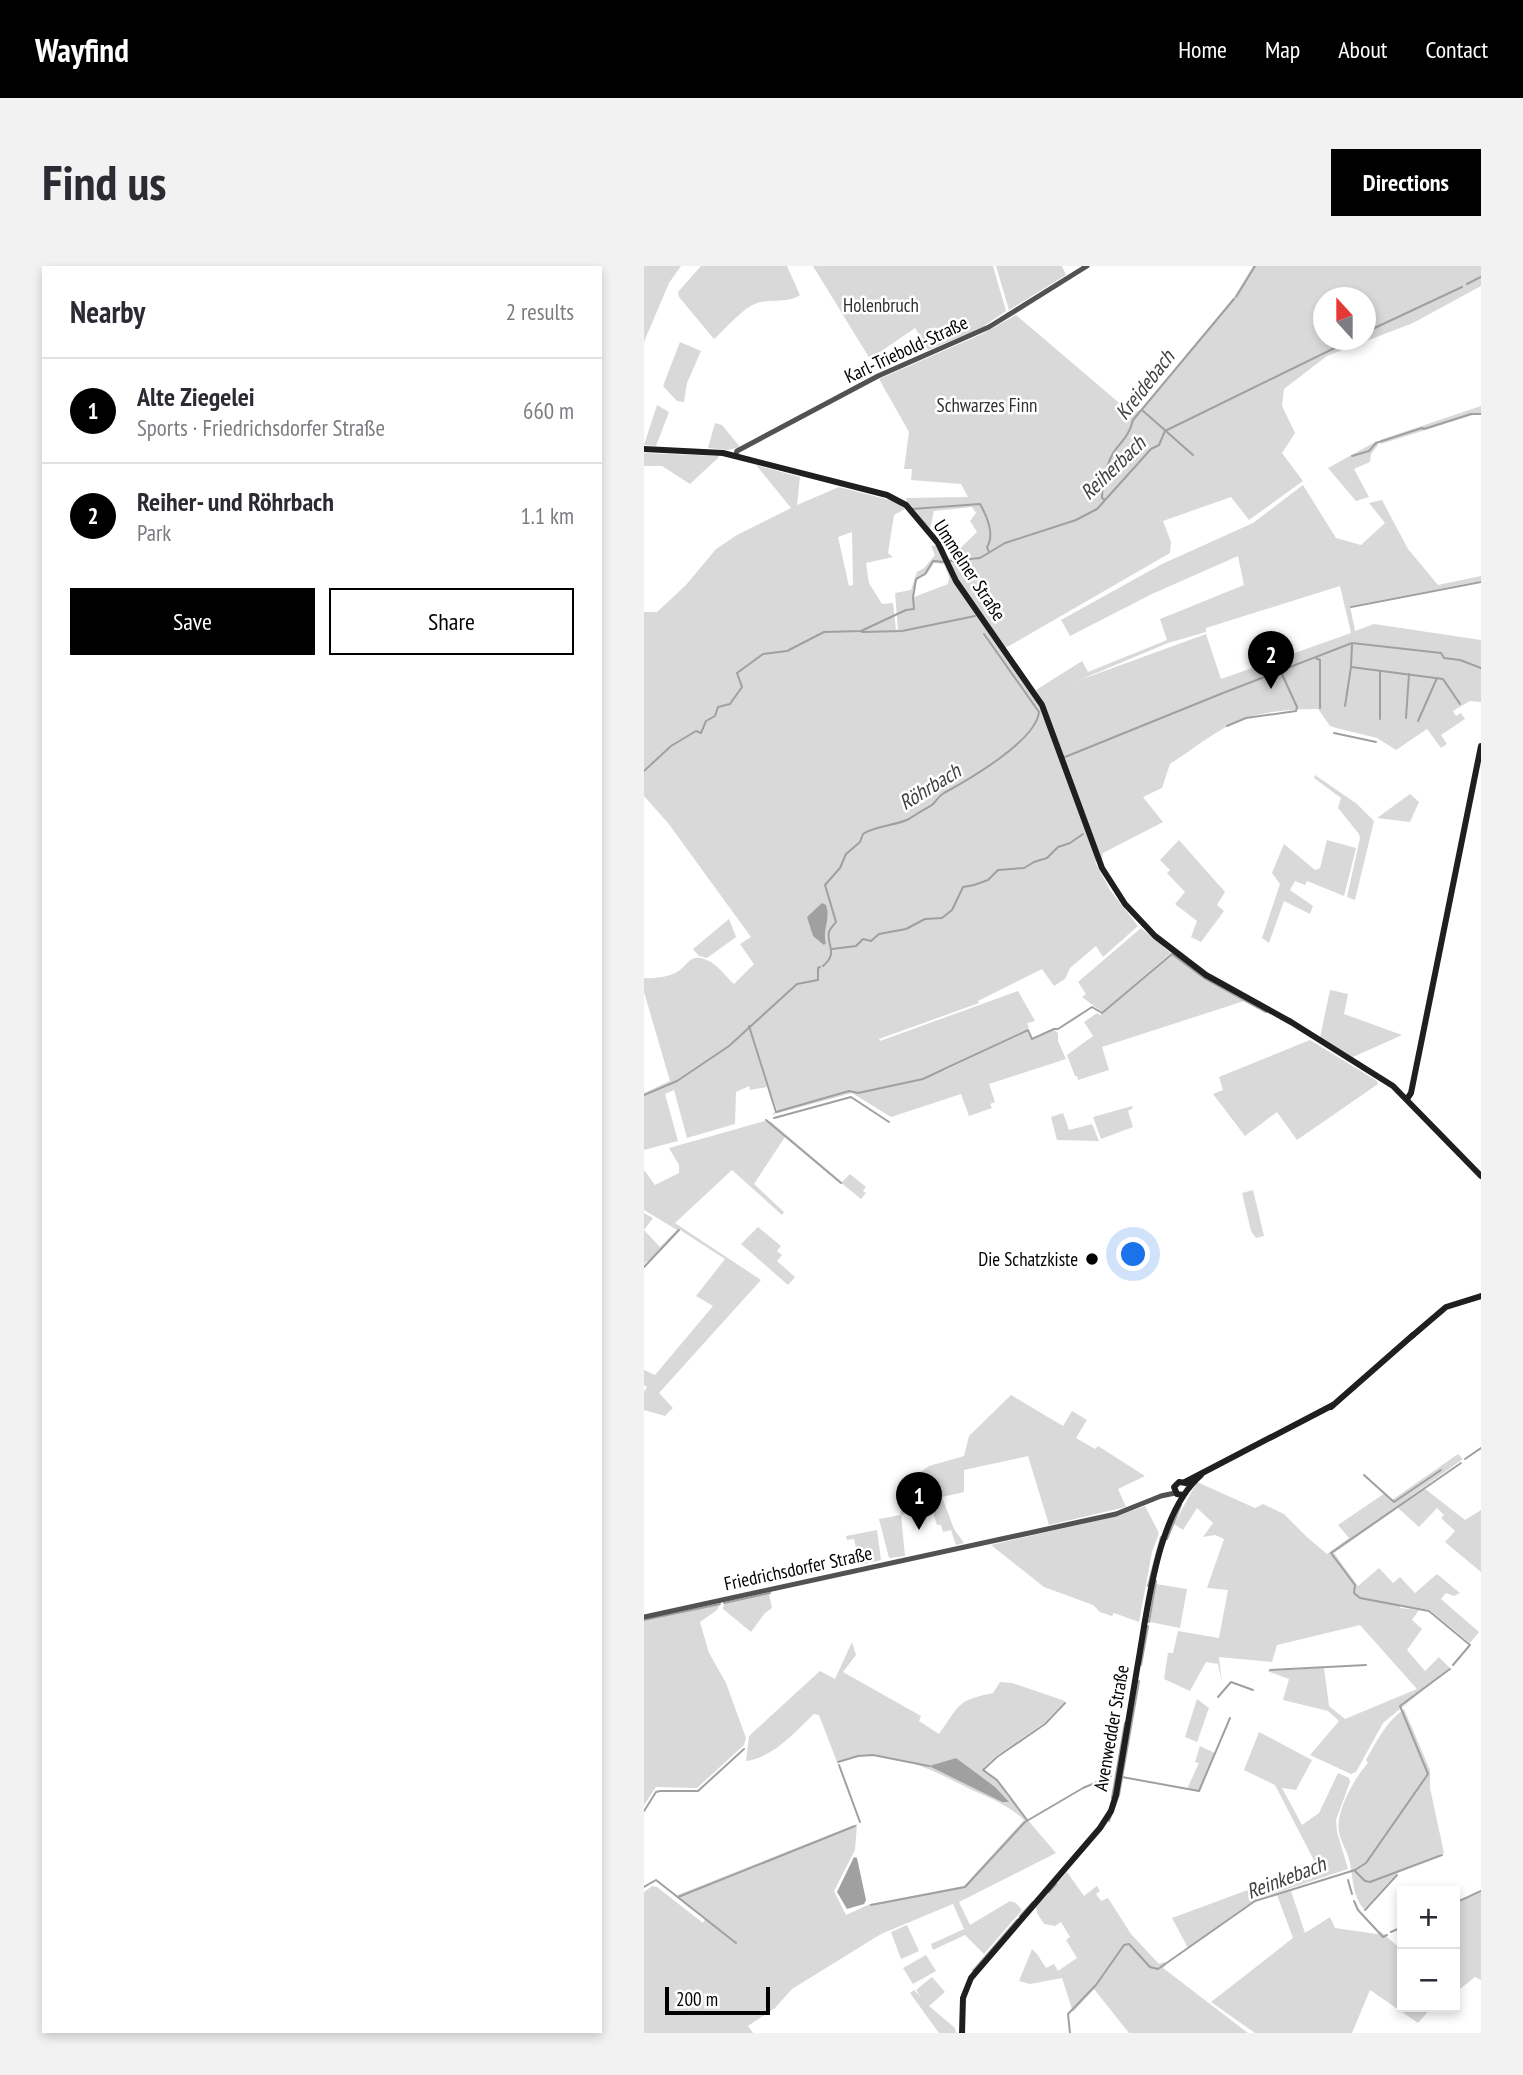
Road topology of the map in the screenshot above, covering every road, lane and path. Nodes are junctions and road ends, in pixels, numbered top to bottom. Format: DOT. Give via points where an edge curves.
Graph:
graph roads {
  1 [pos="1087,266"];
  2 [pos="644,449"];
  3 [pos="735,456"];
  4 [pos="1481,746"];
  5 [pos="1407,1099"];
  6 [pos="1481,1176"];
  7 [pos="1481,1296"];
  8 [pos="1186,1485"];
  9 [pos="1178,1492"];
  10 [pos="644,1617"];
  11 [pos="962,2033"];
  1 -- 3 [label="street, Karl-Triebold-Straße" via="989,327 878,376"];
  2 -- 3 [label="main road, Ummelner Straße"];
  3 -- 5 [label="main road, Ummelner Straße" via="887,495 906,505 938,543 956,581 1042,705 1099,860 1125,904 1155,936 1206,975 1385,1080"];
  4 -- 5 [label="main road"];
  5 -- 6 [label="main road, Ummelner Straße"];
  7 -- 8 [label="main road" via="1446,1307 1333,1405"];
  8 -- 9 [label="main road, Avenwedder Straße" via="1188,1492"];
  8 -- 9 [label="main road" via="1178,1482"];
  9 -- 10 [label="street, Friedrichsdorfer Straße" via="1116,1514"];
  9 -- 11 [label="main road, Avenwedder Straße" via="1155,1570 1111,1811 971,1978 963,1998"];
}
